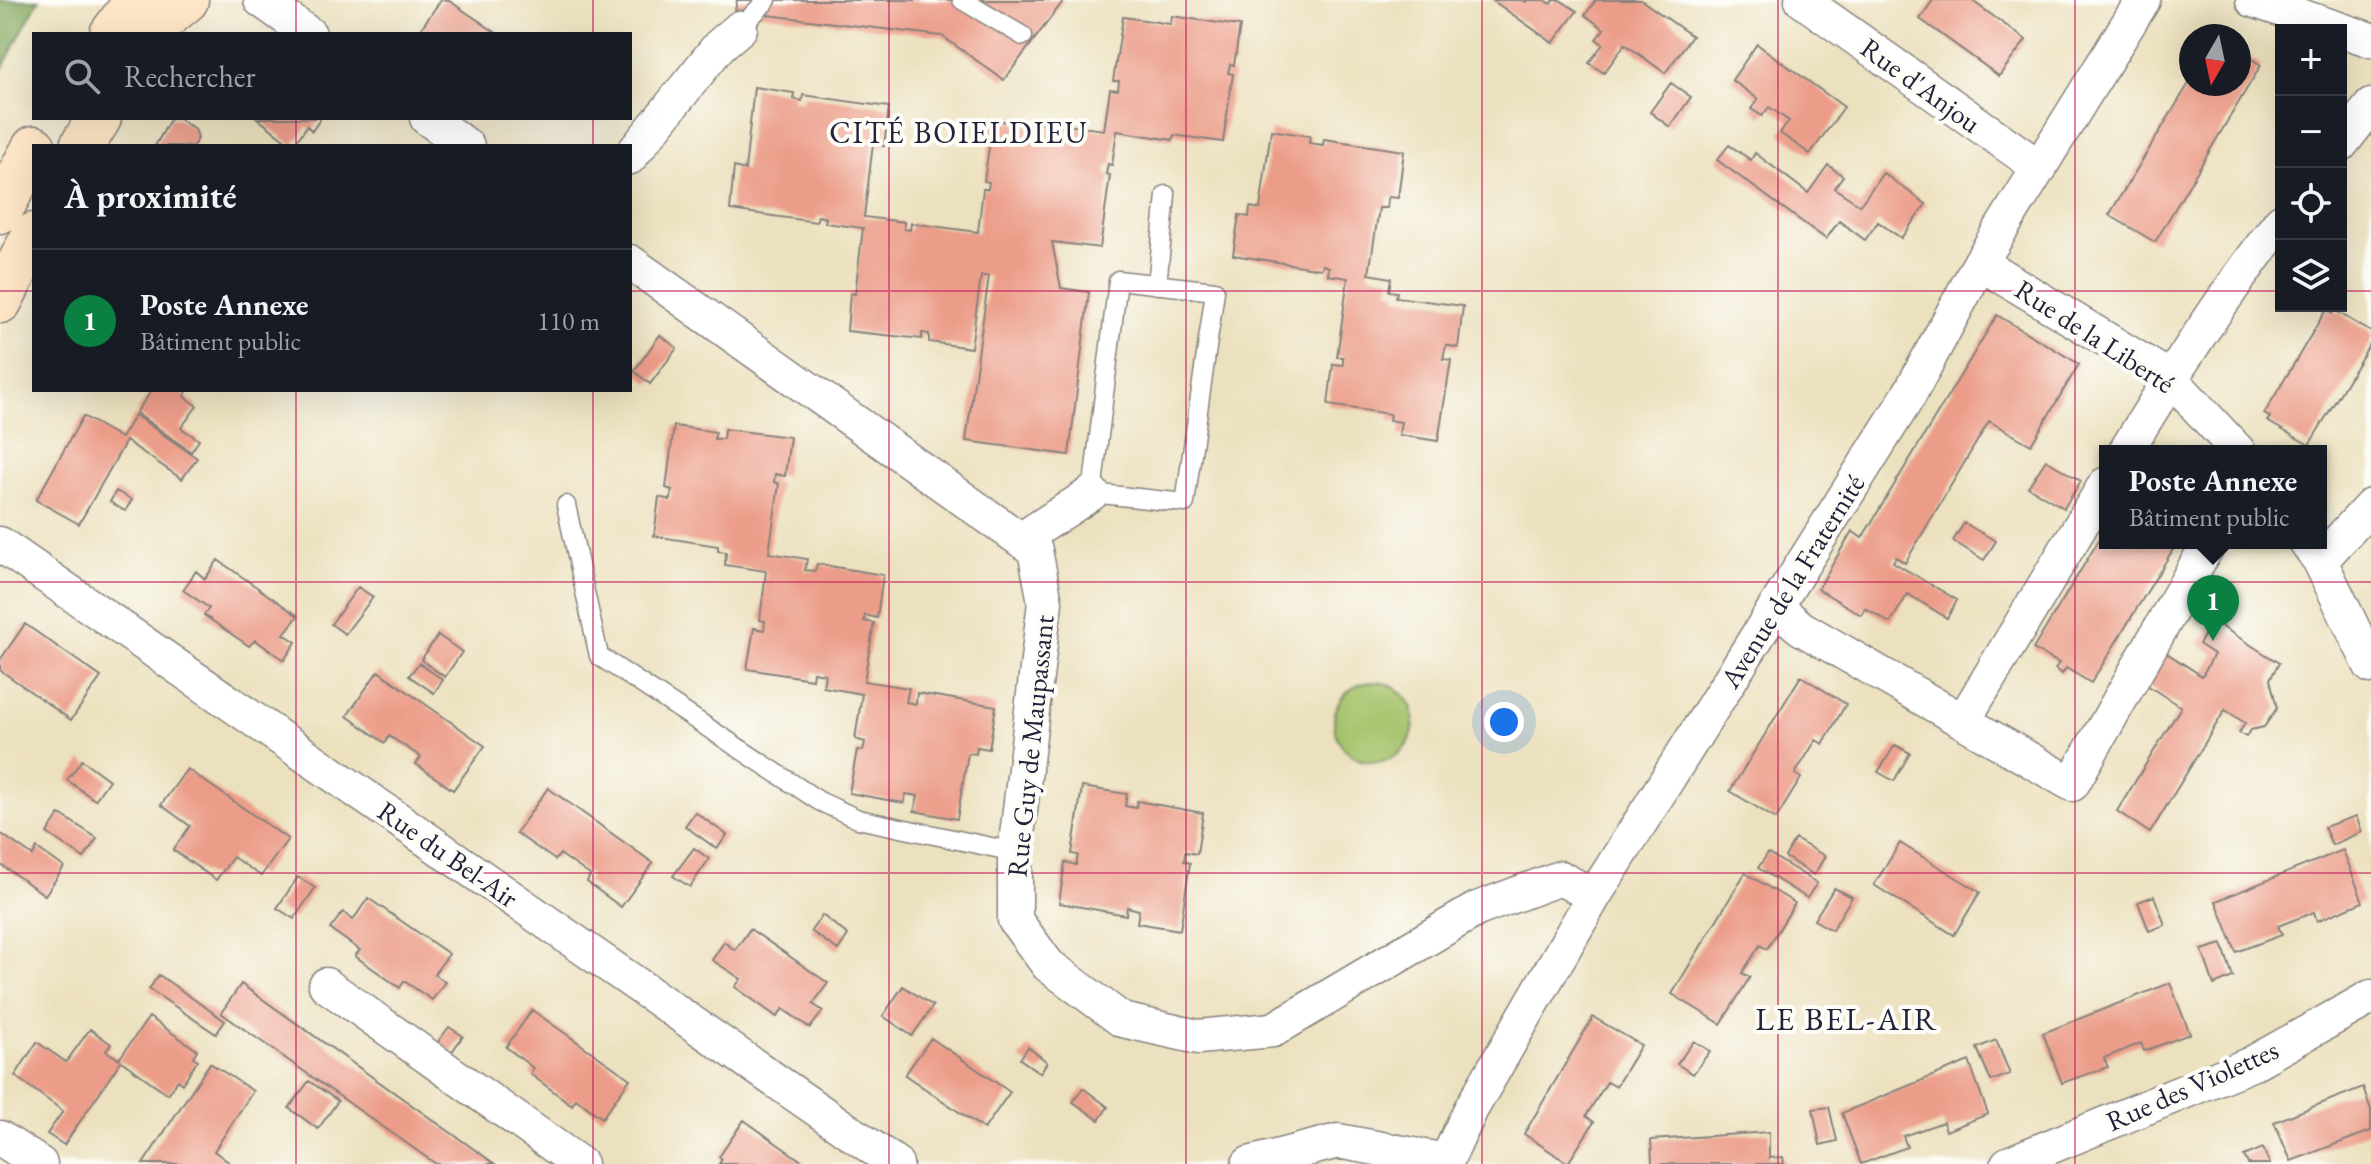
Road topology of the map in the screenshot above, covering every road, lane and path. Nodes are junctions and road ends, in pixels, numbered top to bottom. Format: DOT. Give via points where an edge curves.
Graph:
graph roads {
  1 [pos="137,0"];
  2 [pos="186,0"];
  3 [pos="261,0"];
  4 [pos="767,0"];
  5 [pos="962,0"];
  6 [pos="1802,0"];
  7 [pos="2143,0"];
  8 [pos="2253,0"];
  9 [pos="740,28"];
  10 [pos="113,32"];
  11 [pos="153,32"];
  12 [pos="306,32"];
  13 [pos="1023,36"];
  14 [pos="2371,40"];
  15 [pos="2371,106"];
  16 [pos="52,120"];
  17 [pos="98,120"];
  18 [pos="430,120"];
  19 [pos="2347,136"];
  20 [pos="37,144"];
  21 [pos="83,144"];
  22 [pos="464,144"];
  23 [pos="32,152"];
  24 [pos="632,155"];
  25 [pos="2040,168"];
  26 [pos="1166,195"];
  27 [pos="0,211"];
  28 [pos="2275,229"];
  29 [pos="32,239"];
  30 [pos="632,263"];
  31 [pos="1980,263"];
  32 [pos="1157,285"];
  33 [pos="0,301"];
  34 [pos="2170,378"];
  35 [pos="2130,445"];
  36 [pos="2232,445"];
  37 [pos="1092,493"];
  38 [pos="2099,495"];
  39 [pos="566,505"];
  40 [pos="2371,506"];
  41 [pos="1022,539"];
  42 [pos="2327,542"];
  43 [pos="0,544"];
  44 [pos="2206,549"];
  45 [pos="2314,552"];
  46 [pos="1776,607"];
  47 [pos="2371,666"];
  48 [pos="1963,721"];
  49 [pos="1015,852"];
  50 [pos="1594,896"];
  51 [pos="326,985"];
  52 [pos="2371,997"];
  53 [pos="0,1138"];
  54 [pos="1446,1163"];
  55 [pos="40,1164"];
  56 [pos="580,1164"];
  57 [pos="896,1164"];
  58 [pos="1249,1164"];
  59 [pos="2008,1164"];
  1 -- 10 [label="main road"];
  2 -- 11 [label="main road"];
  3 -- 12 [label="street"];
  4 -- 9 [label="lane"];
  5 -- 13 [label="lane"];
  6 -- 25 [label="street, Rue d'Anjou"];
  7 -- 25 [label="street, Avenue de la Fraternité"];
  8 -- 14 [label="street"];
  9 -- 24 [label="street" via="719,46"];
  15 -- 19 [label="street"];
  16 -- 20 [label="main road"];
  17 -- 21 [label="main road"];
  18 -- 22 [label="street"];
  23 -- 27 [label="main road"];
  25 -- 31 [label="street, Avenue de la Fraternité"];
  26 -- 32 [label="lane"];
  28 -- 34 [label="street"];
  29 -- 33 [label="main road"];
  30 -- 41 [label="street, Rue Guy de Maupassant"];
  31 -- 34 [label="street, Rue de la Liberté"];
  31 -- 46 [label="street, Avenue de la Fraternité" via="1909,395"];
  32 -- 37 [label="lane" via="1118,280"];
  32 -- 37 [label="lane" via="1215,291 1185,503"];
  34 -- 35 [label="street"];
  34 -- 36 [label="street, Rue de la Liberté"];
  37 -- 41 [label="street"];
  38 -- 48 [label="street"];
  39 -- 49 [label="lane" via="599,656 819,801 858,819"];
  40 -- 42 [label="street"];
  41 -- 49 [label="street, Rue Guy de Maupassant" via="1035,550 1045,602"];
  43 -- 57 [label="street, Rue du Bel-Air"];
  44 -- 48 [label="street" via="2072,784"];
  45 -- 47 [label="street"];
  46 -- 48 [label="street" via="1801,628"];
  46 -- 50 [label="street, Avenue de la Fraternité"];
  49 -- 50 [label="street, Rue Guy de Maupassant" via="1015,920 1048,965 1122,1020 1198,1037 1273,1030 1477,909 1560,878"];
  50 -- 54 [label="street, Avenue de la Fraternité" via="1471,1109"];
  51 -- 56 [label="street"];
  52 -- 59 [label="street, Rue des Violettes" via="2251,1064"];
  53 -- 55 [label="street"];
  54 -- 58 [label="street" via="1338,1141"];
}
